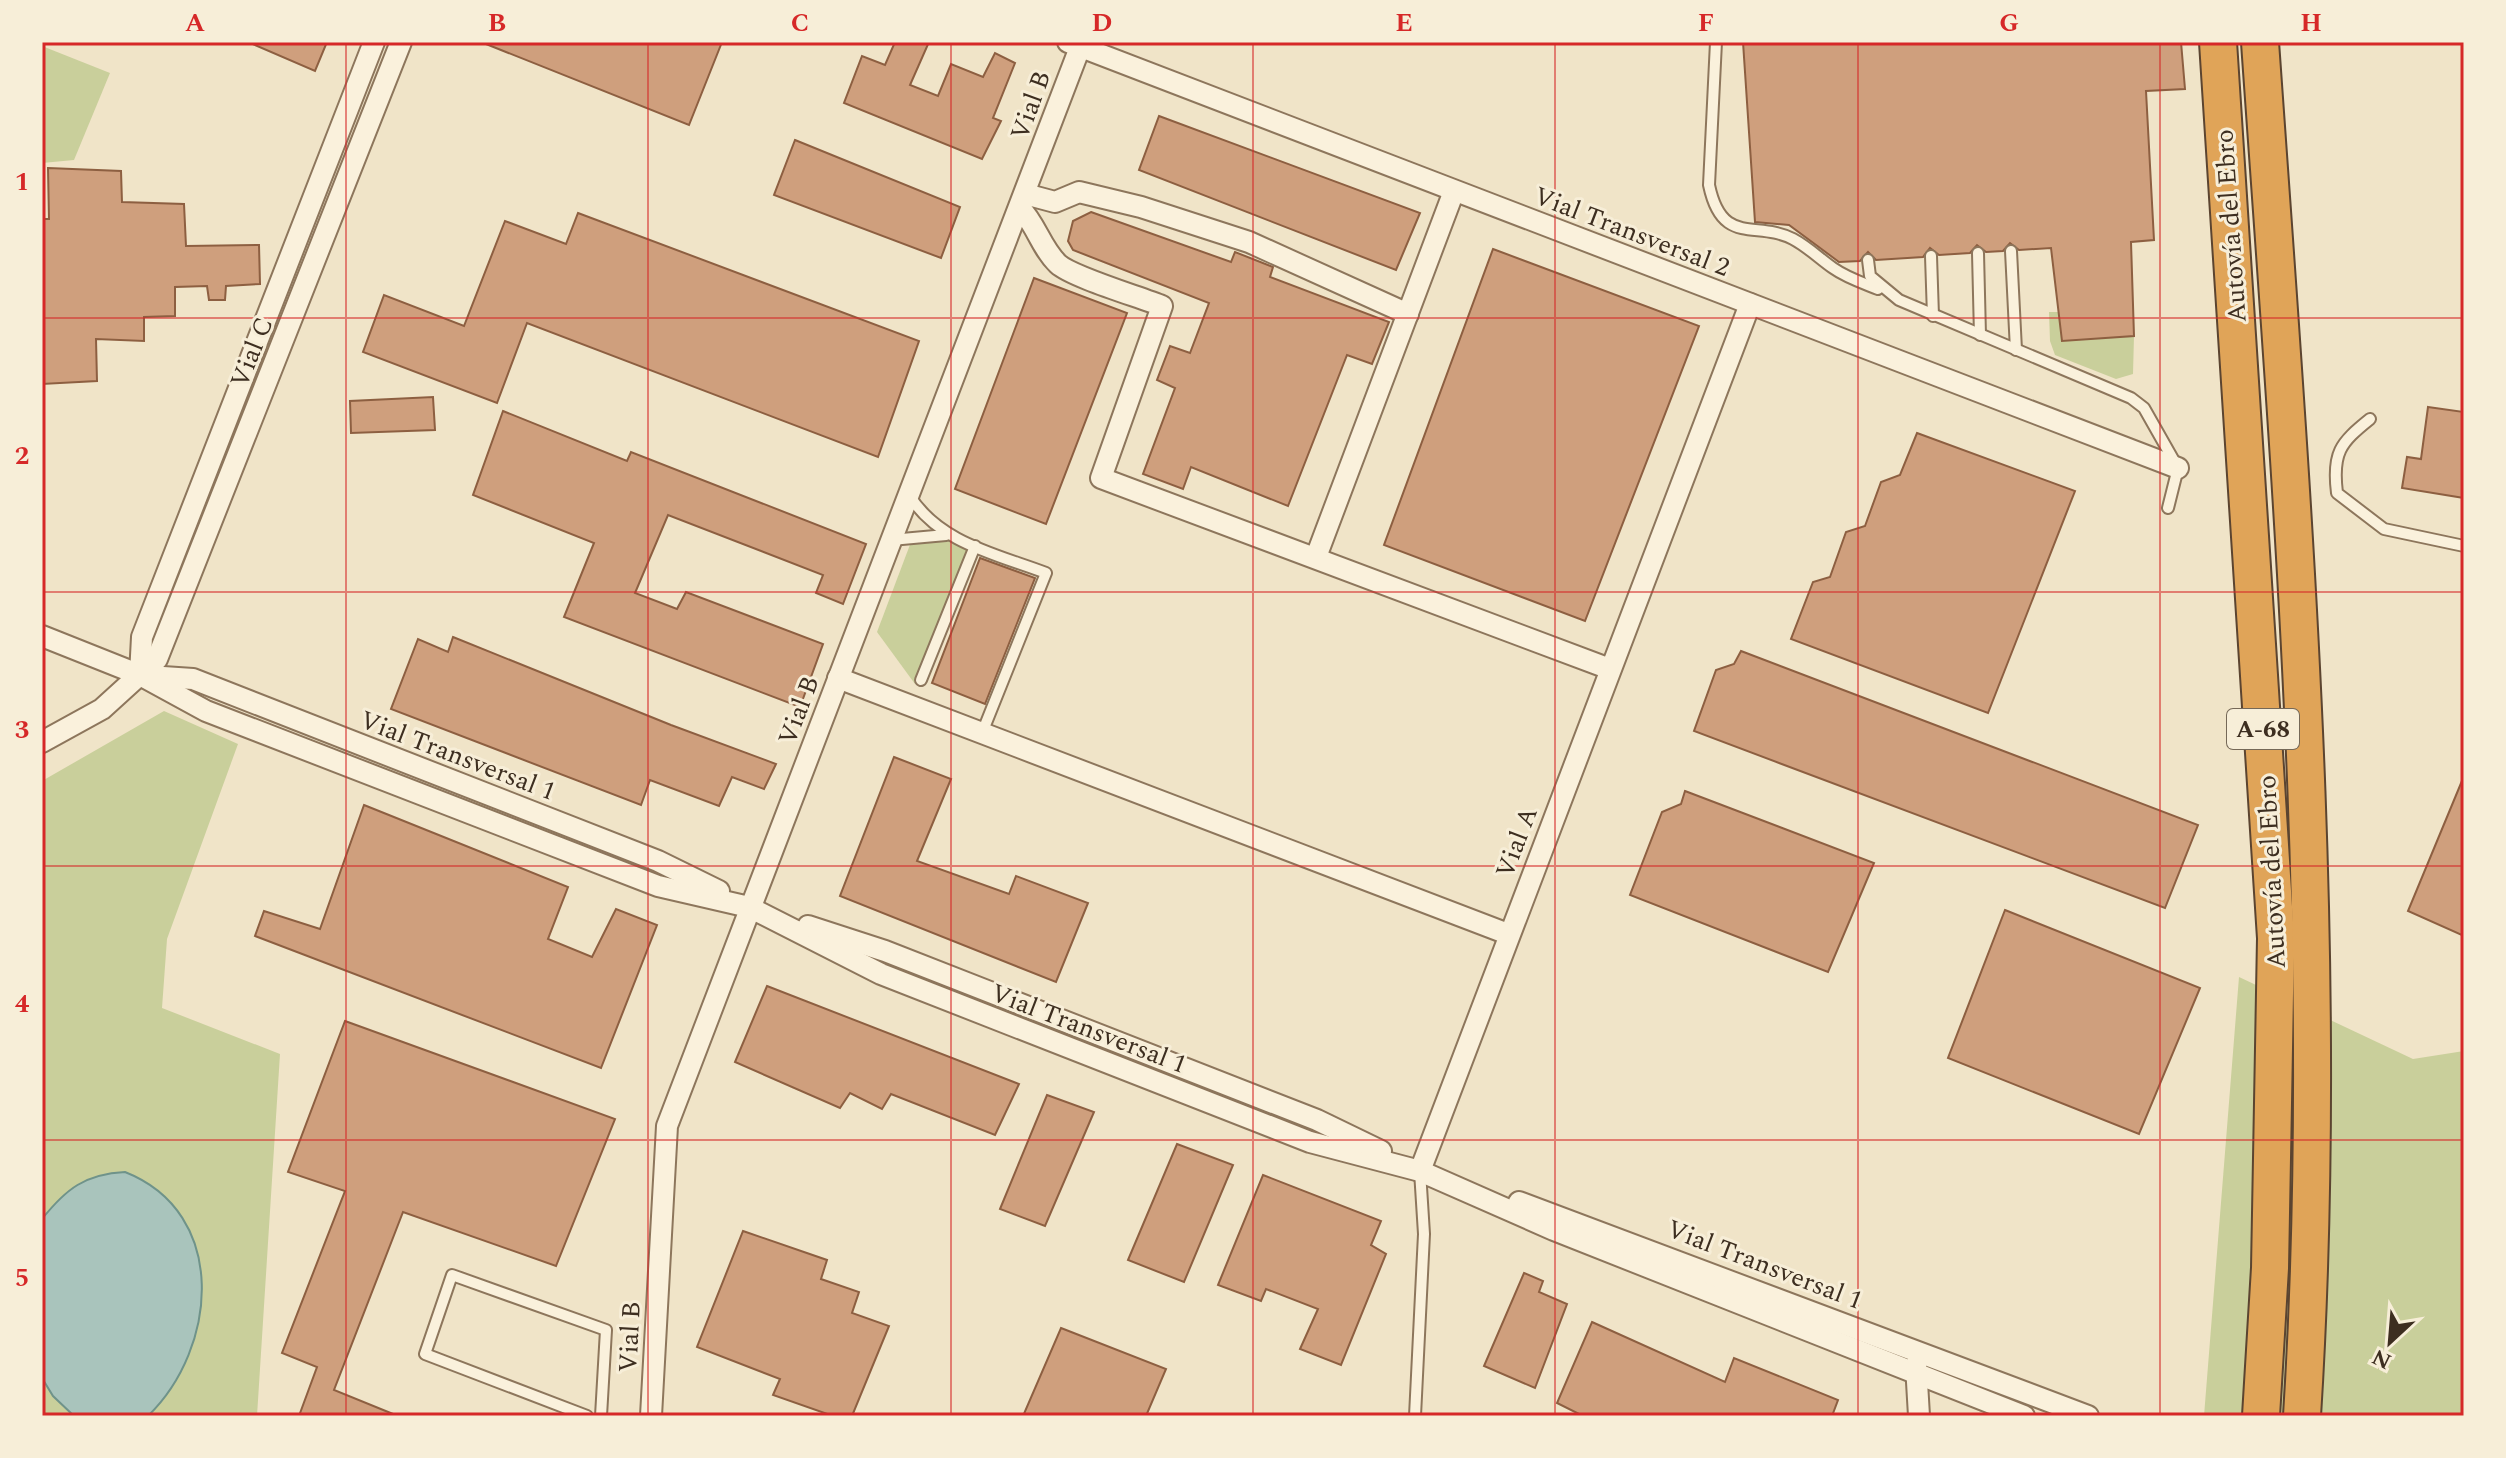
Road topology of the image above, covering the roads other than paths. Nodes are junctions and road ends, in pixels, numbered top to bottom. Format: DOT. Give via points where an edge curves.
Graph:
graph roads {
  1 [pos="374,42"];
  2 [pos="401,42"];
  3 [pos="1716,42"];
  4 [pos="2218,42"];
  5 [pos="2260,42"];
  6 [pos="2280,42"];
  7 [pos="1077,44"];
  8 [pos="1454,191"];
  9 [pos="1022,201"];
  10 [pos="2011,251"];
  11 [pos="1978,253"];
  12 [pos="1931,256"];
  13 [pos="1868,260"];
  14 [pos="1884,291"];
  15 [pos="1750,304"];
  16 [pos="1408,314"];
  17 [pos="1933,316"];
  18 [pos="1980,335"];
  19 [pos="2016,350"];
  20 [pos="2370,419"];
  21 [pos="2178,468"];
  22 [pos="909,495"];
  23 [pos="2168,508"];
  24 [pos="946,535"];
  25 [pos="891,540"];
  26 [pos="975,546"];
  27 [pos="2464,546"];
  28 [pos="1316,557"];
  29 [pos="42,636"];
  30 [pos="1610,669"];
  31 [pos="140,675"];
  32 [pos="838,678"];
  33 [pos="921,680"];
  34 [pos="982,733"];
  35 [pos="42,742"];
  36 [pos="749,907"];
  37 [pos="1508,934"];
  38 [pos="2276,999"];
  39 [pos="2315,1067"];
  40 [pos="1420,1171"];
  41 [pos="1914,1349"];
  42 [pos="1916,1375"];
  43 [pos="587,1416"];
  44 [pos="601,1416"];
  45 [pos="651,1416"];
  46 [pos="1415,1416"];
  47 [pos="1919,1416"];
  48 [pos="2024,1416"];
  49 [pos="2088,1416"];
  50 [pos="2239,1416"];
  51 [pos="2261,1416"];
  52 [pos="2302,1416"];
  1 -- 31 [label="street, Vial C" via="142,637"];
  2 -- 31 [label="street, Vial C" via="157,659"];
  3 -- 14 [label="lane" via="1712,203 1726,221 1744,231 1791,238 1837,271"];
  4 -- 38 [label="highway, Autovía del Ebro / A-68"];
  5 -- 39 [label="highway, Autovía del Ebro / A-68" via="2308,795"];
  6 -- 39 [label="highway" via="2331,887 2331,982"];
  7 -- 8 [label="street, Vial Transversal 2"];
  7 -- 9 [label="street, Vial B"];
  8 -- 15 [label="street, Vial Transversal 2"];
  8 -- 16 [label="street"];
  9 -- 16 [label="street" via="1055,202 1079,192 1141,207 1249,242"];
  9 -- 22 [label="street, Vial B"];
  9 -- 28 [label="street" via="1043,245 1060,266 1162,306 1101,478"];
  10 -- 19 [label="lane"];
  11 -- 18 [label="lane"];
  12 -- 17 [label="lane"];
  13 -- 14 [label="lane" via="1870,276"];
  14 -- 17 [label="lane"];
  15 -- 21 [label="street, Vial Transversal 2"];
  15 -- 30 [label="street, Vial A"];
  16 -- 28 [label="street"];
  17 -- 18 [label="lane"];
  18 -- 19 [label="lane"];
  19 -- 21 [label="lane" via="2131,398 2144,408"];
  20 -- 27 [label="lane" via="2341,443 2334,473 2337,493 2384,529"];
  21 -- 23 [label="lane"];
  22 -- 24 [label="lane"];
  22 -- 25 [label="street, Vial B"];
  24 -- 25 [label="lane"];
  24 -- 26 [label="lane"];
  25 -- 32 [label="street, Vial B"];
  26 -- 33 [label="lane"];
  26 -- 34 [label="lane" via="1046,573"];
  28 -- 30 [label="street"];
  29 -- 31 [label="street, Vial Transversal 1"];
  30 -- 37 [label="street, Vial A"];
  31 -- 35 [label="street, Vial C" via="102,709"];
  31 -- 36 [label="street, Vial Transversal 1" via="193,706 658,886"];
  32 -- 34 [label="street"];
  32 -- 36 [label="street, Vial B"];
  34 -- 37 [label="street"];
  36 -- 40 [label="street, Vial Transversal 1" via="881,974 1310,1142"];
  36 -- 45 [label="street, Vial B" via="667,1126"];
  37 -- 40 [label="street, Vial A"];
  38 -- 50 [label="highway" via="2257,1060 2255,1220 2246,1385"];
  38 -- 51 [label="highway, Autovía del Ebro / A-68"];
  39 -- 52 [label="highway, Autovía del Ebro / A-68"];
  40 -- 41 [label="street, Vial Transversal 1" via="1579,1222"];
  40 -- 42 [label="street, Vial Transversal 1"];
  40 -- 46 [label="lane, Vial A" via="1424,1234"];
  41 -- 42 [label="street"];
  41 -- 49 [label="street, Vial Transversal 1"];
  42 -- 47 [label="street"];
  42 -- 48 [label="street, Vial Transversal 1"];
  43 -- 44 [label="lane" via="425,1354 452,1275 606,1330"];
}
